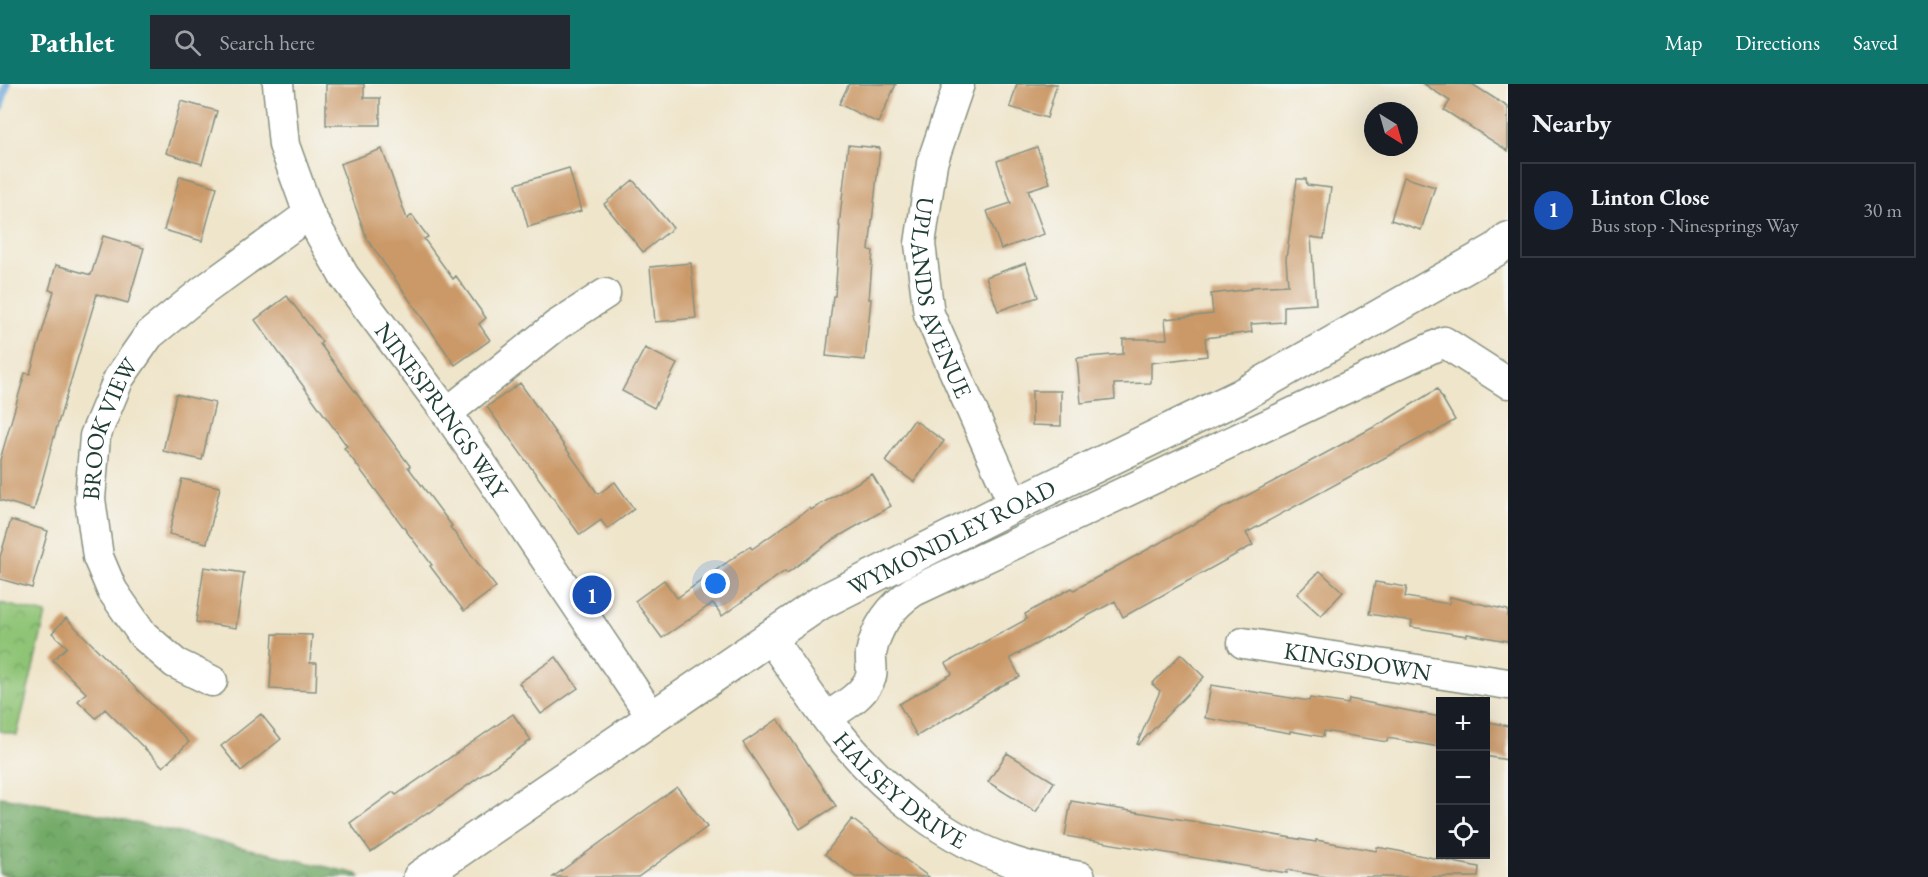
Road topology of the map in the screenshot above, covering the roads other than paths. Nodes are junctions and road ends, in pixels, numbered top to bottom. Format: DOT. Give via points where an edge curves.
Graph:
graph roads {
  1 [pos="278,84"];
  2 [pos="959,84"];
  3 [pos="309,214"];
  4 [pos="1504,252"];
  5 [pos="605,294"];
  6 [pos="1508,383"];
  7 [pos="447,413"];
  8 [pos="1014,505"];
  9 [pos="769,636"];
  10 [pos="1243,644"];
  11 [pos="212,681"];
  12 [pos="1508,684"];
  13 [pos="652,717"];
  14 [pos="827,717"];
  15 [pos="420,877"];
  16 [pos="1080,877"];
  1 -- 3 [label="street, NINESPRINGS WAY" via="284,145"];
  2 -- 8 [label="street, UPLANDS AVENUE" via="932,163 920,244 929,314"];
  3 -- 7 [label="street, NINESPRINGS WAY" via="344,276"];
  3 -- 11 [label="street, BROOK VIEW" via="148,335 118,378 95,436 90,499 99,556 112,590 143,635 175,663"];
  4 -- 8 [label="street, WYMONDLEY ROAD" via="1240,396"];
  5 -- 7 [label="street" via="558,325"];
  6 -- 14 [label="street, WYMONDLEY ROAD" via="1444,342 914,591 900,600 880,625 871,657 870,680 855,698"];
  7 -- 13 [label="street, NINESPRINGS WAY"];
  8 -- 9 [label="street, WYMONDLEY ROAD" via="820,603"];
  9 -- 13 [label="street, WYMONDLEY ROAD"];
  9 -- 14 [label="street, HALSEY DRIVE"];
  10 -- 12 [label="street, KINGSDOWN"];
  13 -- 15 [label="street, WYMONDLEY ROAD"];
  14 -- 16 [label="street, HALSEY DRIVE" via="881,780 950,834 1014,862"];
}
